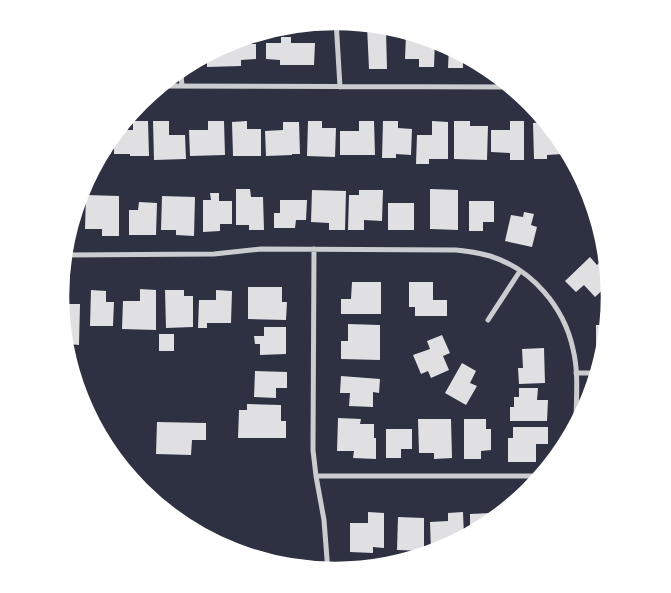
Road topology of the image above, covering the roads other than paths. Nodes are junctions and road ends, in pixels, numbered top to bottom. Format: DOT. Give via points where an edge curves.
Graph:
graph roads {
  1 [pos="337,29"];
  2 [pos="181,78"];
  3 [pos="170,86"];
  4 [pos="182,86"];
  5 [pos="340,87"];
  6 [pos="502,87"];
  7 [pos="314,249"];
  8 [pos="71,255"];
  9 [pos="520,271"];
  10 [pos="488,320"];
  11 [pos="576,373"];
  12 [pos="592,373"];
  13 [pos="576,415"];
  14 [pos="316,476"];
  15 [pos="534,476"];
  16 [pos="327,564"];
  1 -- 5 [label="street"];
  2 -- 4 [label="street"];
  3 -- 4 [label="street"];
  4 -- 5 [label="street"];
  5 -- 6 [label="street"];
  7 -- 8 [label="street" via="262,249 214,254"];
  7 -- 9 [label="street" via="456,250 492,257"];
  7 -- 14 [label="street" via="313,450"];
  9 -- 10 [label="street"];
  9 -- 11 [label="street" via="548,296 558,311 574,349"];
  11 -- 12 [label="street"];
  11 -- 13 [label="street"];
  14 -- 15 [label="street"];
  14 -- 16 [label="street"];
}
